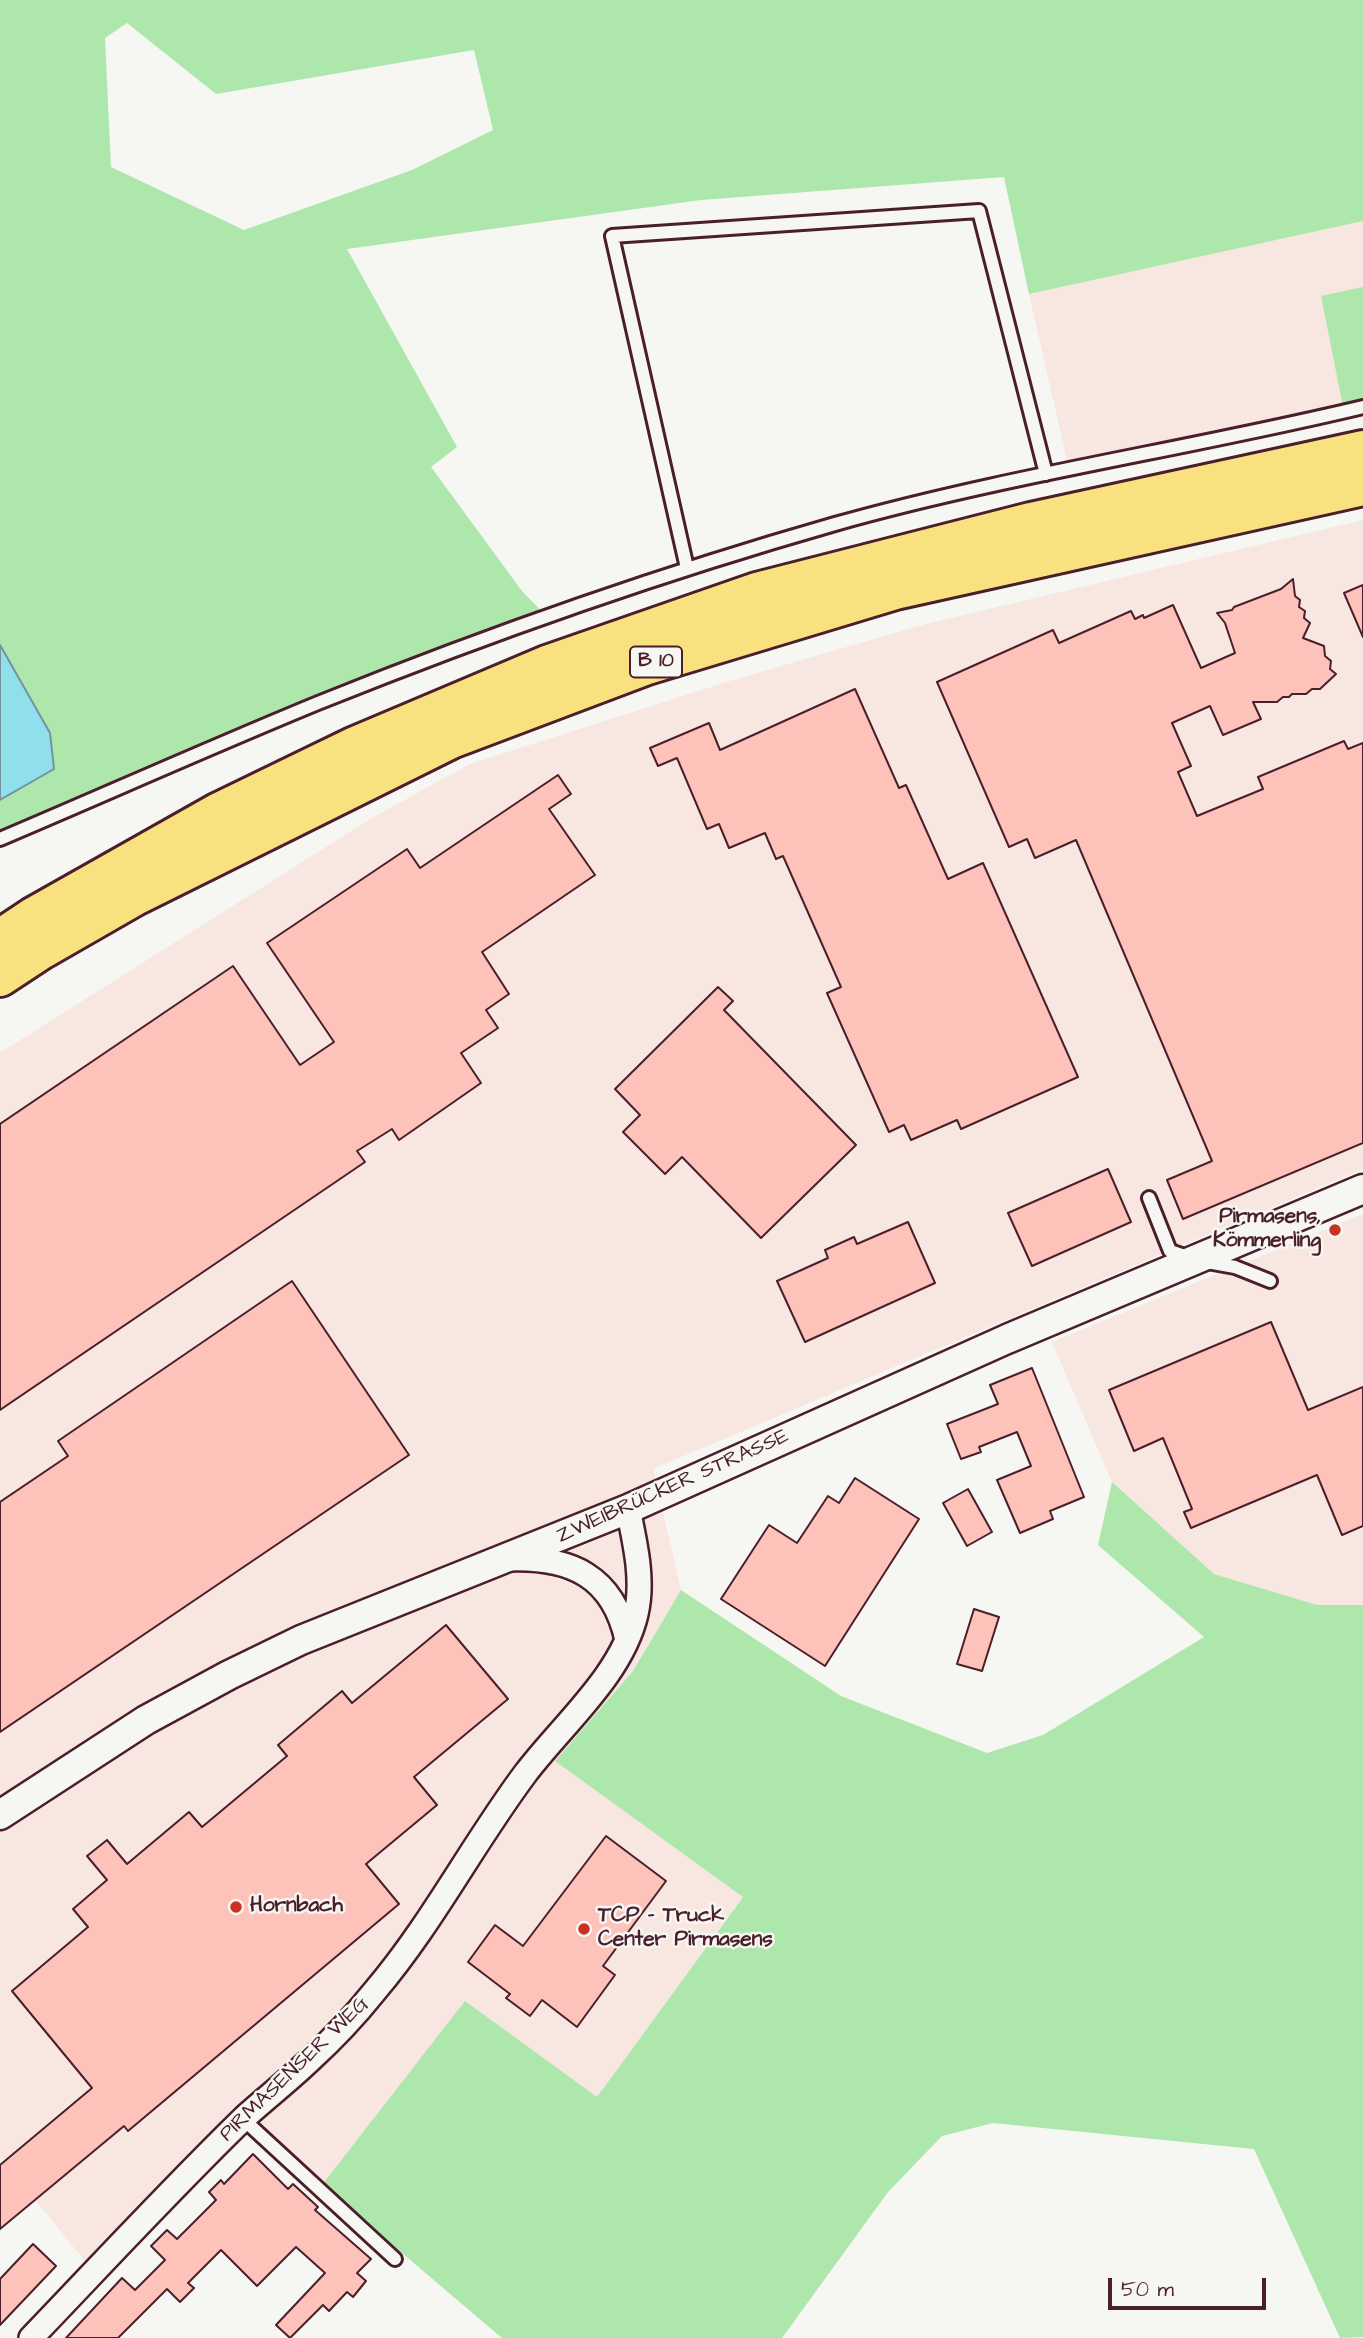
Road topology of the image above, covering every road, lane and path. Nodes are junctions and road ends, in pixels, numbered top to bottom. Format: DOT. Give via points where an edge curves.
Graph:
graph roads {
  1 [pos="1363,407"];
  2 [pos="1363,450"];
  3 [pos="1046,474"];
  4 [pos="1363,486"];
  5 [pos="687,568"];
  6 [pos="0,839"];
  7 [pos="0,939"];
  8 [pos="0,977"];
  9 [pos="1363,1189"];
  10 [pos="1149,1198"];
  11 [pos="1196,1260"];
  12 [pos="1270,1281"];
  13 [pos="628,1509"];
  14 [pos="506,1559"];
  15 [pos="627,1640"];
  16 [pos="0,1815"];
  17 [pos="243,2119"];
  18 [pos="395,2259"];
  19 [pos="31,2338"];
  1 -- 3 [label="lane"];
  2 -- 7 [label="highway, B 10" via="1031,522 758,592 547,664 353,747 219,812"];
  3 -- 5 [label="lane" via="839,523"];
  3 -- 5 [label="lane" via="979,211 612,236"];
  4 -- 8 [label="highway, B 10" via="895,590 647,665 451,739 135,895"];
  5 -- 6 [label="lane" via="322,701"];
  9 -- 11 [label="street, ZWEIBRÜCKER STRASSE"];
  10 -- 11 [label="lane" via="1170,1251"];
  11 -- 12 [label="lane" via="1235,1267"];
  11 -- 13 [label="street, ZWEIBRÜCKER STRASSE" via="1007,1339"];
  13 -- 14 [label="street, ZWEIBRÜCKER STRASSE"];
  13 -- 15 [label="street, PIRMASENSER WEG" via="639,1583"];
  14 -- 15 [label="street" via="550,1561 581,1571 611,1598 622,1615"];
  14 -- 16 [label="street, ZWEIBRÜCKER STRASSE" via="377,1608 229,1675 146,1720"];
  15 -- 17 [label="street, PIRMASENSER WEG" via="614,1665 510,1794 408,1951 343,2028"];
  17 -- 18 [label="lane"];
  17 -- 19 [label="street, PIRMASENSER WEG"];
}
